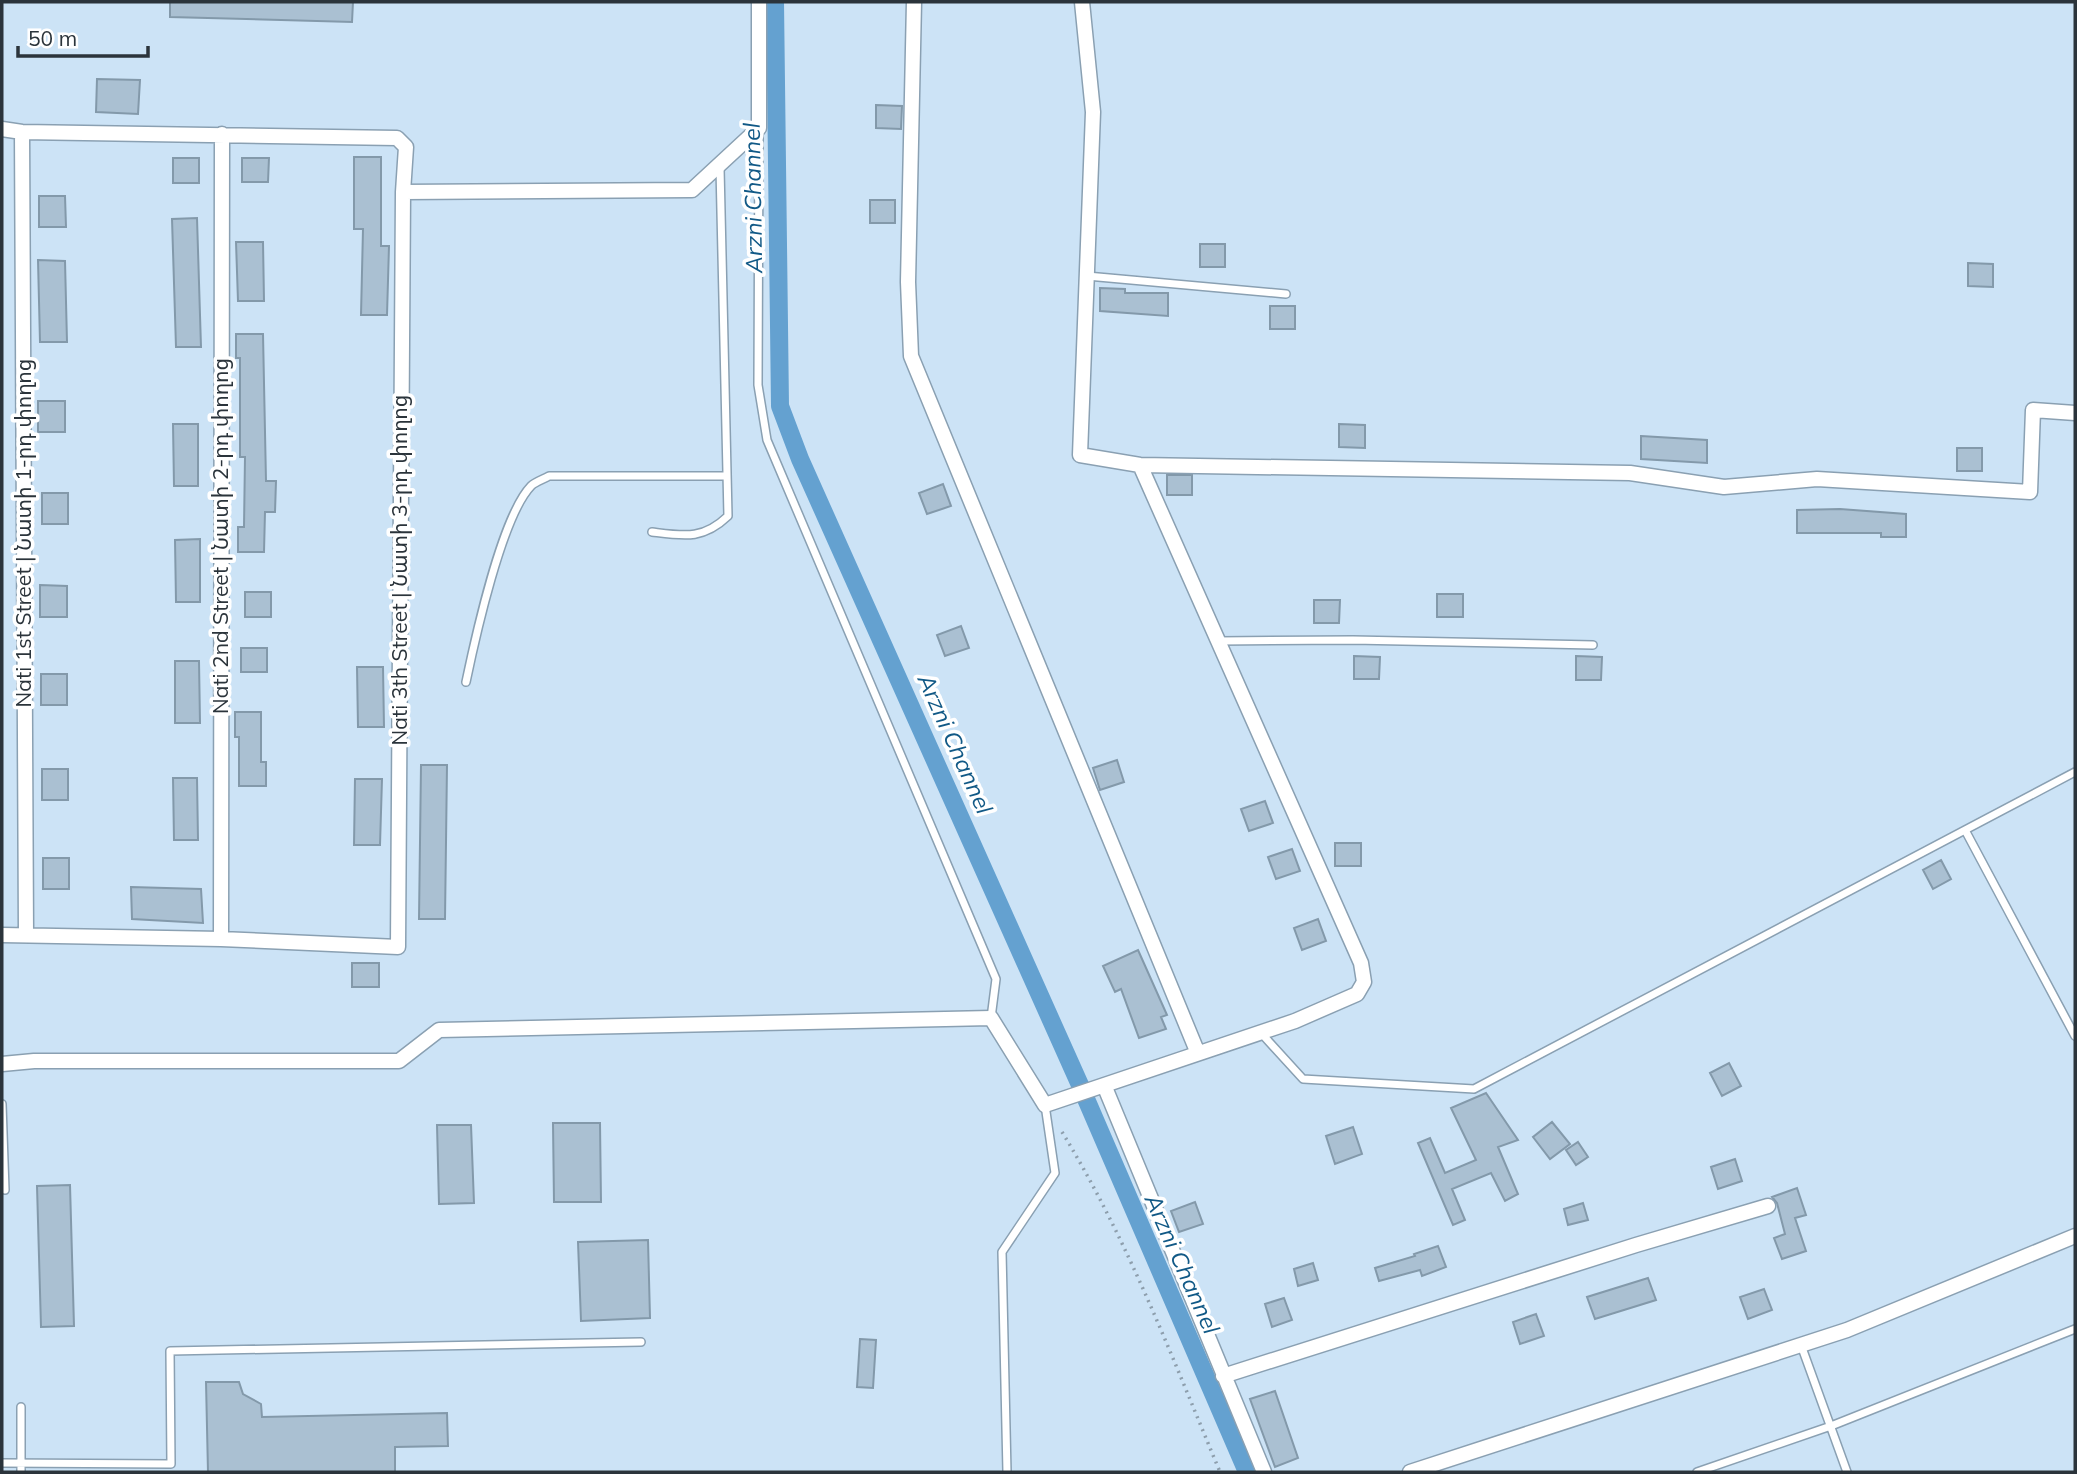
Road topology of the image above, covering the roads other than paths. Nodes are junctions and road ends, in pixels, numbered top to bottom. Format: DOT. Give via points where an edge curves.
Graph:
graph roads {
  1 [pos="759,2"];
  2 [pos="914,2"];
  3 [pos="1082,2"];
  4 [pos="759,128"];
  5 [pos="2,129"];
  6 [pos="22,132"];
  7 [pos="222,134"];
  8 [pos="720,167"];
  9 [pos="403,192"];
  10 [pos="1087,276"];
  11 [pos="1286,294"];
  12 [pos="2075,413"];
  13 [pos="1140,465"];
  14 [pos="727,476"];
  15 [pos="652,532"];
  16 [pos="1218,641"];
  17 [pos="1593,645"];
  18 [pos="466,682"];
  19 [pos="2075,772"];
  20 [pos="1965,830"];
  21 [pos="2,935"];
  22 [pos="26,935"];
  23 [pos="221,939"];
  24 [pos="991,1018"];
  25 [pos="1260,1032"];
  26 [pos="2075,1036"];
  27 [pos="1197,1051"];
  28 [pos="2,1064"];
  29 [pos="1097,1088"];
  30 [pos="2,1104"];
  31 [pos="1045,1105"];
  32 [pos="5,1190"];
  33 [pos="1768,1206"];
  34 [pos="2075,1236"];
  35 [pos="2075,1329"];
  36 [pos="641,1342"];
  37 [pos="1801,1345"];
  38 [pos="1223,1376"];
  39 [pos="21,1407"];
  40 [pos="1830,1426"];
  41 [pos="2,1463"];
  42 [pos="21,1463"];
  43 [pos="21,1472"];
  44 [pos="1007,1472"];
  45 [pos="1264,1472"];
  46 [pos="1410,1472"];
  47 [pos="1697,1472"];
  48 [pos="1847,1472"];
  1 -- 4 [label="street"];
  2 -- 27 [label="street" via="908,282 911,356"];
  3 -- 10 [label="street" via="1093,112"];
  4 -- 8 [label="street"];
  4 -- 24 [label="lane" via="758,385 767,440 996,979"];
  5 -- 6 [label="street, Nati 3th Street | Նատի 3-րդ փողոց"];
  6 -- 7 [label="street, Nati 3th Street | Նատի 3-րդ փողոց"];
  6 -- 22 [label="street, Nati 1st Street | Նատի 1-րդ փողոց"];
  7 -- 9 [label="street, Nati 3th Street | Նատի 3-րդ փողոց" via="397,138 406,147"];
  7 -- 23 [label="street, Nati 2nd Street | Նատի 2-րդ փողոց"];
  8 -- 9 [label="street" via="692,191"];
  8 -- 14 [label="lane"];
  9 -- 23 [label="street, Nati 3th Street | Նատի 3-րդ փողոց" via="398,947"];
  10 -- 11 [label="lane"];
  10 -- 13 [label="street" via="1080,455"];
  12 -- 13 [label="street" via="2033,410 2029,492 1817,479 1724,487 1630,473"];
  13 -- 16 [label="street"];
  14 -- 15 [label="lane" via="728,516 712,531 685,536"];
  14 -- 18 [label="lane" via="550,475 531,486 514,516 479,618"];
  16 -- 17 [label="lane"];
  16 -- 25 [label="street" via="1361,962 1364,982 1357,994"];
  19 -- 20 [label="lane"];
  20 -- 25 [label="lane" via="1474,1088 1303,1079"];
  20 -- 26 [label="lane"];
  21 -- 22 [label="street"];
  22 -- 23 [label="street"];
  24 -- 28 [label="street" via="439,1030 399,1061 34,1060"];
  24 -- 31 [label="street"];
  25 -- 27 [label="street"];
  27 -- 29 [label="street"];
  29 -- 31 [label="street"];
  29 -- 38 [label="street"];
  30 -- 32 [label="lane"];
  31 -- 44 [label="lane" via="1055,1173 1002,1252"];
  33 -- 38 [label="street"];
  34 -- 37 [label="street"];
  35 -- 40 [label="lane"];
  36 -- 42 [label="lane" via="170,1351 171,1464"];
  37 -- 40 [label="lane"];
  37 -- 46 [label="street"];
  38 -- 45 [label="street"];
  39 -- 42 [label="lane"];
  40 -- 47 [label="lane"];
  40 -- 48 [label="lane"];
  41 -- 42 [label="lane"];
  42 -- 43 [label="lane"];
}
